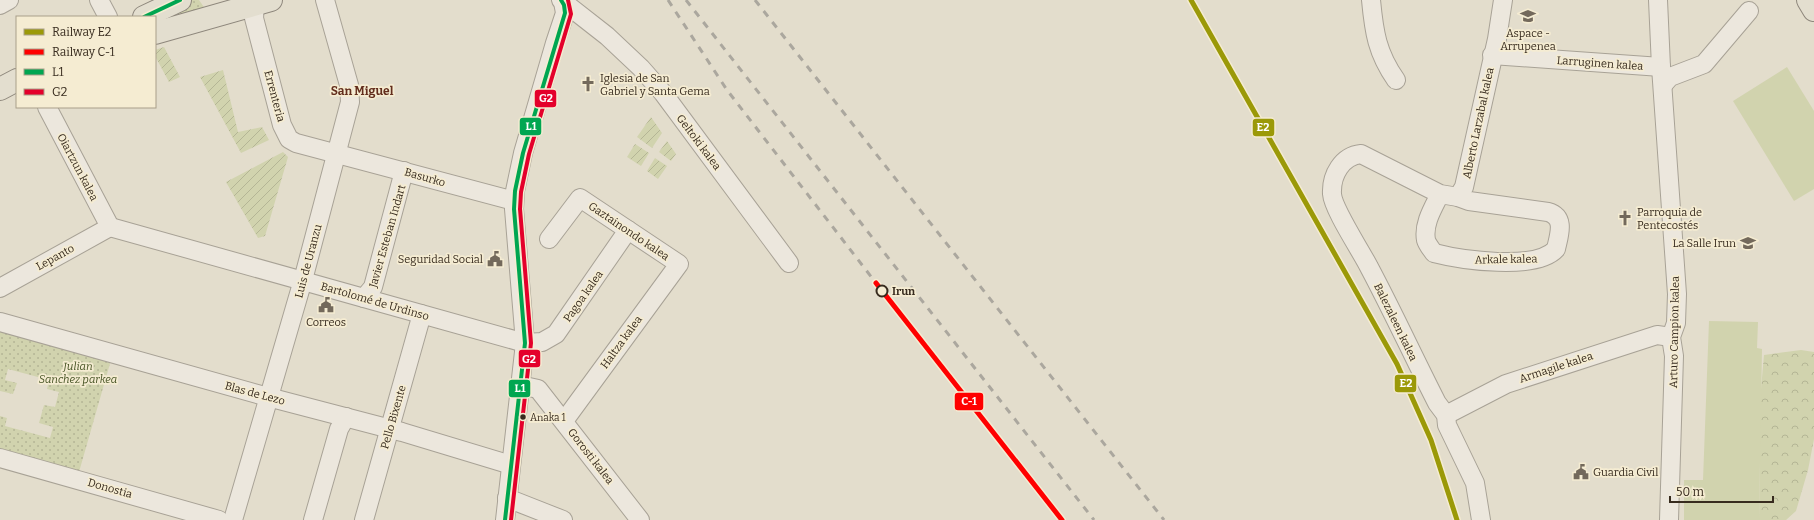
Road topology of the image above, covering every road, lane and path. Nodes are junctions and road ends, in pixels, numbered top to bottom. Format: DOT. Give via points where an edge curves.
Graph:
graph roads {
  1 [pos="9,0"];
  2 [pos="99,0"];
  3 [pos="180,0"];
  4 [pos="325,0"];
  5 [pos="1370,0"];
  6 [pos="1503,0"];
  7 [pos="1658,0"];
  8 [pos="1808,0"];
  9 [pos="247,3"];
  10 [pos="0,5"];
  11 [pos="562,7"];
  12 [pos="1814,10"];
  13 [pos="1749,11"];
  14 [pos="107,16"];
  15 [pos="146,16"];
  16 [pos="193,22"];
  17 [pos="590,23"];
  18 [pos="156,26"];
  19 [pos="156,33"];
  20 [pos="555,44"];
  21 [pos="1492,56"];
  22 [pos="1661,67"];
  23 [pos="1396,80"];
  24 [pos="16,81"];
  25 [pos="1663,85"];
  26 [pos="0,89"];
  27 [pos="48,108"];
  28 [pos="337,153"];
  29 [pos="1357,154"];
  30 [pos="404,171"];
  31 [pos="1440,194"];
  32 [pos="1458,197"];
  33 [pos="514,201"];
  34 [pos="110,227"];
  35 [pos="628,230"];
  36 [pos="549,239"];
  37 [pos="789,263"];
  38 [pos="679,264"];
  39 [pos="303,280"];
  40 [pos="0,288"];
  41 [pos="364,298"];
  42 [pos="420,314"];
  43 [pos="0,322"];
  44 [pos="1672,337"];
  45 [pos="525,343"];
  46 [pos="520,385"];
  47 [pos="268,397"];
  48 [pos="1446,415"];
  49 [pos="346,417"];
  50 [pos="564,421"];
  51 [pos="390,429"];
  52 [pos="0,458"];
  53 [pos="510,465"];
  54 [pos="507,498"];
  55 [pos="219,520"];
  56 [pos="233,520"];
  57 [pos="313,520"];
  58 [pos="364,520"];
  59 [pos="505,520"];
  60 [pos="563,520"];
  61 [pos="640,520"];
  62 [pos="1481,520"];
  63 [pos="1669,520"];
  1 -- 10 [label="street"];
  2 -- 14 [label="street"];
  3 -- 15 [label="main road"];
  4 -- 28 [label="street, Luis de Uranzu" via="350,94"];
  5 -- 23 [label="street" via="1375,35 1386,66"];
  6 -- 21 [label="street, Alberto Larzabal kalea"];
  7 -- 22 [label="street, Arturo Campion kalea"];
  8 -- 12 [label="main road"];
  9 -- 16 [label="main road"];
  9 -- 28 [label="street, Errenteria" via="254,18 278,110 289,139"];
  11 -- 17 [label="street, Geltoki kalea"];
  11 -- 20 [label="street"];
  13 -- 25 [label="street" via="1704,64 1670,77"];
  16 -- 18 [label="street" via="179,21"];
  16 -- 19 [label="main road"];
  17 -- 20 [label="street" via="580,21 571,24 563,30"];
  17 -- 37 [label="street, Geltoki kalea" via="641,68 663,93"];
  20 -- 33 [label="street" via="523,153"];
  21 -- 22 [label="street, Larruginen kalea"];
  21 -- 32 [label="street, Alberto Larzabal kalea" via="1464,187"];
  22 -- 25 [label="street, Arturo Campion kalea"];
  24 -- 26 [label="main road"];
  25 -- 44 [label="street, Arturo Campion kalea" via="1677,294 1676,323"];
  27 -- 34 [label="street, Oiartzun kalea"];
  28 -- 30 [label="street, Basurko"];
  28 -- 39 [label="street, Luis de Uranzu"];
  29 -- 31 [label="street, Arkale kalea"];
  29 -- 48 [label="street, Balezaleen kalea" via="1341,163 1337,170 1333,181 1333,200 1437,403"];
  30 -- 33 [label="street, Basurko"];
  30 -- 41 [label="street, Javier Esteban Indart" via="373,287"];
  31 -- 32 [label="street, Arkale kalea"];
  31 -- 32 [label="street, Arkale kalea" via="1426,227 1426,240 1434,253 1462,260 1525,261 1544,258 1556,250 1560,224 1554,214 1469,201"];
  33 -- 45 [label="street"];
  34 -- 39 [label="street, Bartolomé de Urdinso"];
  34 -- 40 [label="street, Lepanto"];
  35 -- 36 [label="street, Gaztainondo kalea" via="580,198"];
  35 -- 38 [label="street, Gaztainondo kalea"];
  35 -- 45 [label="street, Pagoa kalea" via="556,334 542,342"];
  38 -- 50 [label="street, Haltza kalea"];
  39 -- 41 [label="street, Bartolomé de Urdinso"];
  39 -- 47 [label="street, Luis de Uranzu"];
  41 -- 42 [label="street, Bartolomé de Urdinso"];
  42 -- 45 [label="street, Bartolomé de Urdinso"];
  42 -- 51 [label="street, Pello Bixente"];
  43 -- 47 [label="street, Blas de Lezo"];
  44 -- 48 [label="street, Armagile kalea" via="1657,335 1506,384"];
  44 -- 63 [label="street, Arturo Campion kalea" via="1674,356"];
  45 -- 46 [label="street"];
  46 -- 50 [label="street, Gorosti kalea" via="538,389"];
  46 -- 53 [label="street"];
  47 -- 49 [label="street, Blas de Lezo"];
  47 -- 56 [label="street, Luis de Uranzu"];
  48 -- 62 [label="street, Balezaleen kalea" via="1447,425 1475,483"];
  49 -- 51 [label="street, Blas de Lezo"];
  49 -- 57 [label="street" via="339,429"];
  50 -- 61 [label="street, Gorosti kalea"];
  51 -- 53 [label="street, Blas de Lezo"];
  51 -- 58 [label="street, Pello Bixente"];
  52 -- 55 [label="street, Donostia"];
  53 -- 54 [label="street"];
  54 -- 59 [label="street"];
  54 -- 60 [label="street"];
}
